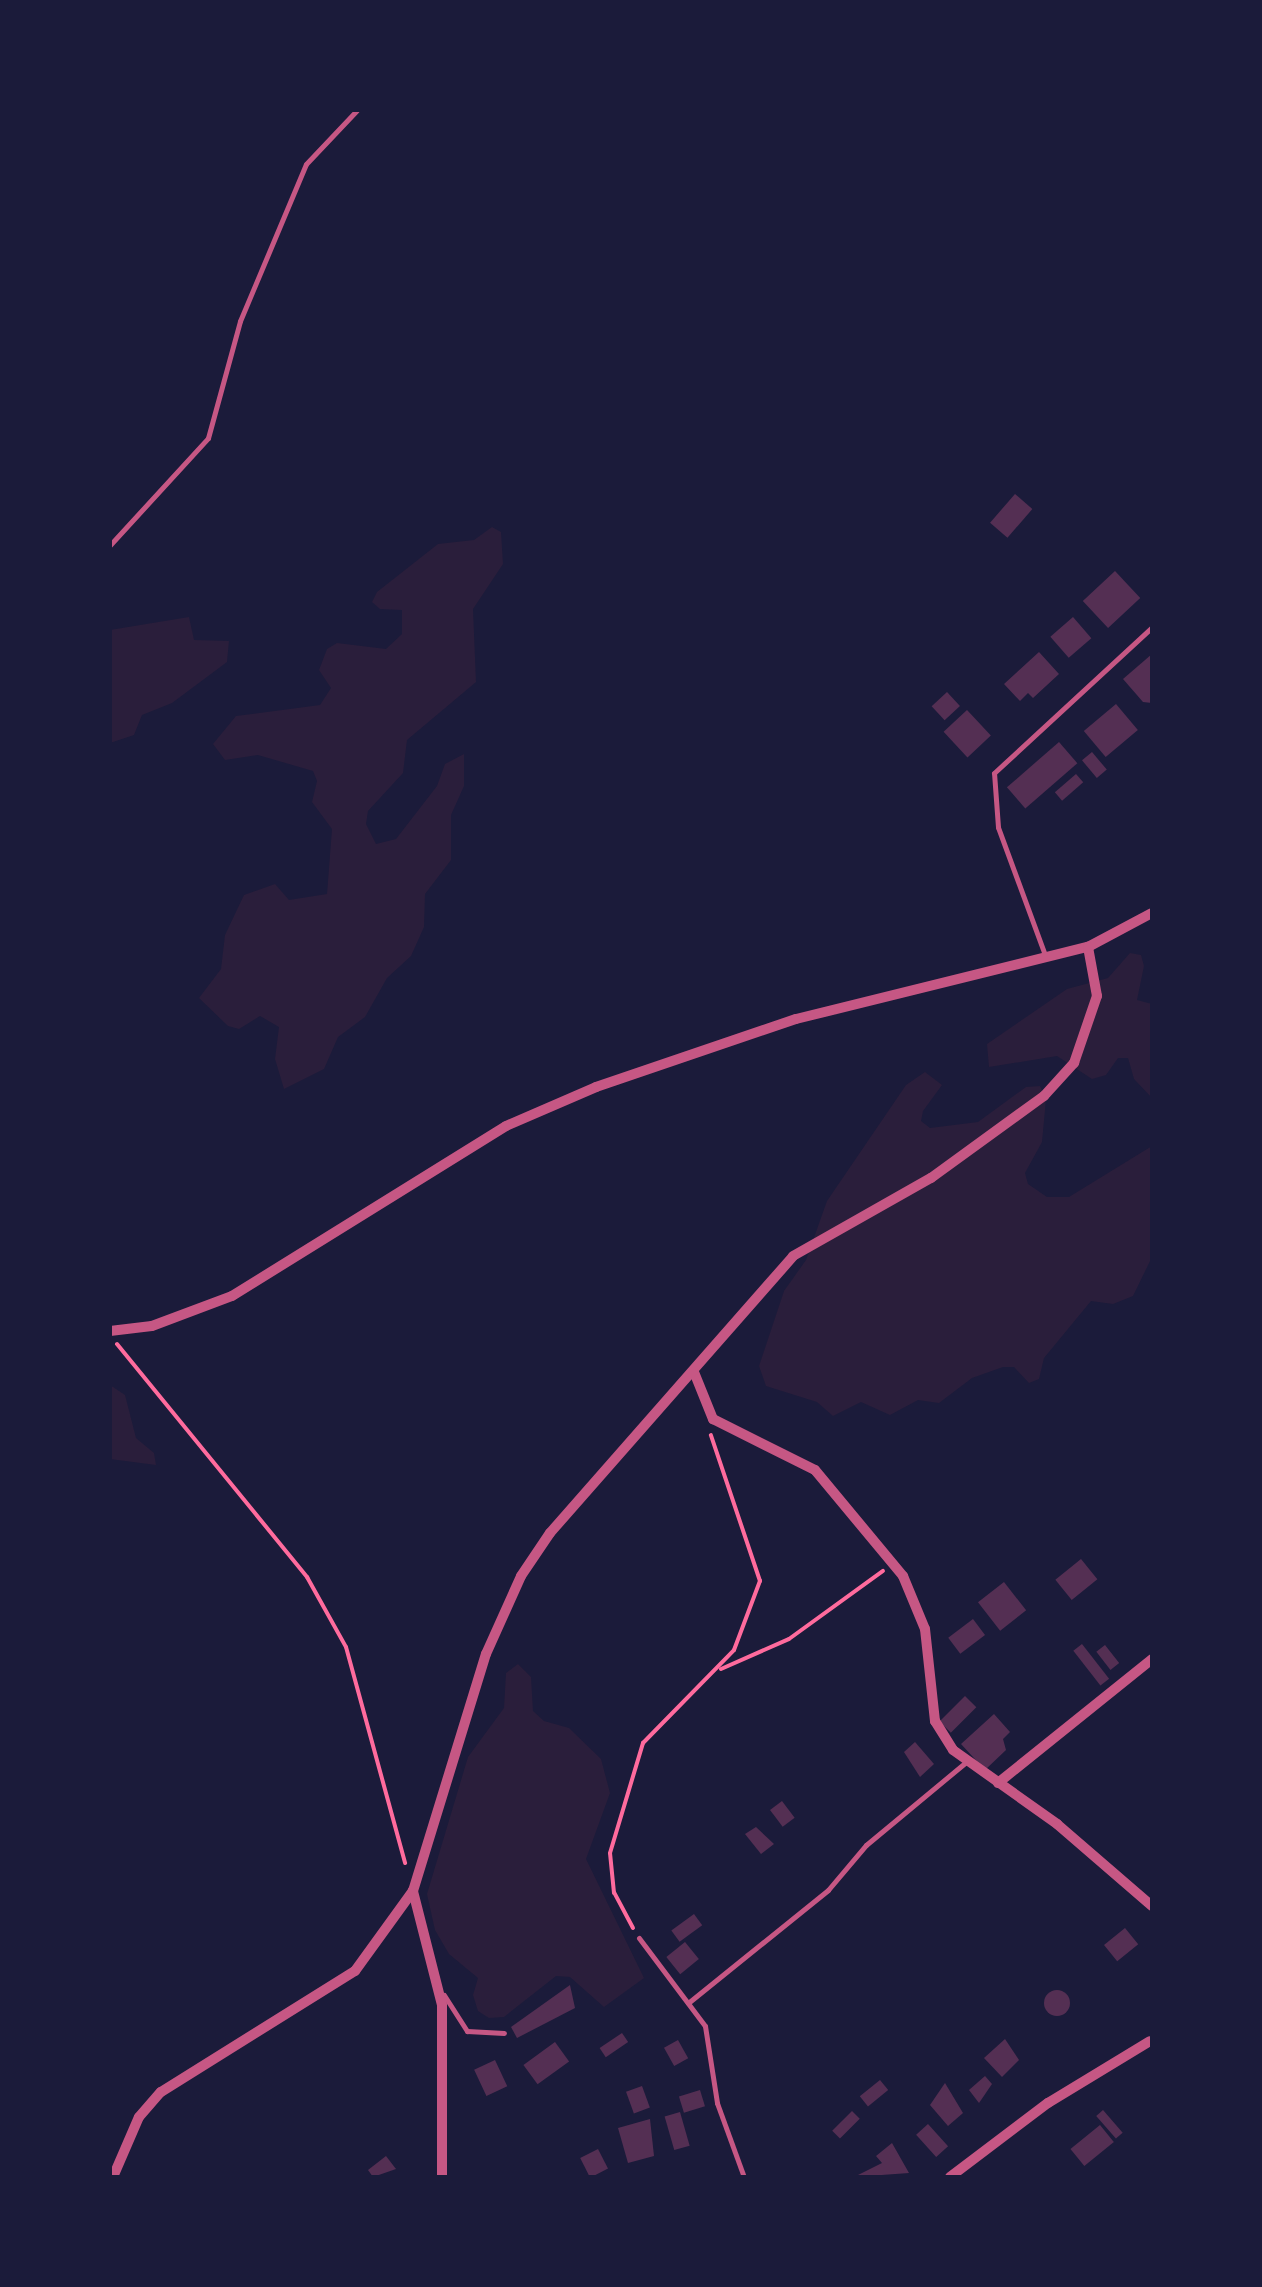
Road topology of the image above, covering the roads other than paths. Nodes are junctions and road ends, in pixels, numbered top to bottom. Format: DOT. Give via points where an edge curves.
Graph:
graph roads {
  1 [pos="357,110"];
  2 [pos="110,544"];
  3 [pos="1152,628"];
  4 [pos="1152,913"];
  5 [pos="1088,947"];
  6 [pos="1046,958"];
  7 [pos="110,1334"];
  8 [pos="694,1372"];
  9 [pos="1152,1659"];
  10 [pos="966,1762"];
  11 [pos="998,1783"];
  12 [pos="414,1890"];
  13 [pos="1152,1906"];
  14 [pos="639,1938"];
  15 [pos="440,1988"];
  16 [pos="688,2003"];
  17 [pos="1152,2027"];
  18 [pos="504,2033"];
  19 [pos="1151,2044"];
  20 [pos="113,2177"];
  21 [pos="442,2177"];
  22 [pos="744,2177"];
  23 [pos="950,2177"];
  1 -- 2 [label="lane" via="306,164 240,321 208,438"];
  3 -- 6 [label="lane" via="994,773 998,827"];
  4 -- 5 [label="street"];
  5 -- 6 [label="street"];
  5 -- 8 [label="street" via="1097,996 1074,1063 1044,1096 931,1178 792,1256"];
  6 -- 7 [label="street" via="796,1019 596,1086 506,1126 232,1296"];
  8 -- 10 [label="street" via="704,1407 719,1424 815,1470 893,1564 925,1629 936,1721"];
  8 -- 12 [label="street" via="550,1533 521,1576 486,1654"];
  9 -- 11 [label="street"];
  10 -- 11 [label="street"];
  10 -- 16 [label="lane" via="866,1845 828,1890"];
  11 -- 13 [label="street"];
  12 -- 15 [label="street"];
  12 -- 20 [label="street" via="355,1971 161,2092 139,2117"];
  14 -- 16 [label="lane"];
  15 -- 18 [label="lane" via="466,2031"];
  15 -- 21 [label="street"];
  16 -- 22 [label="lane" via="705,2026 717,2103"];
  17 -- 19 [label="street"];
  19 -- 23 [label="street" via="1048,2103"];
}
